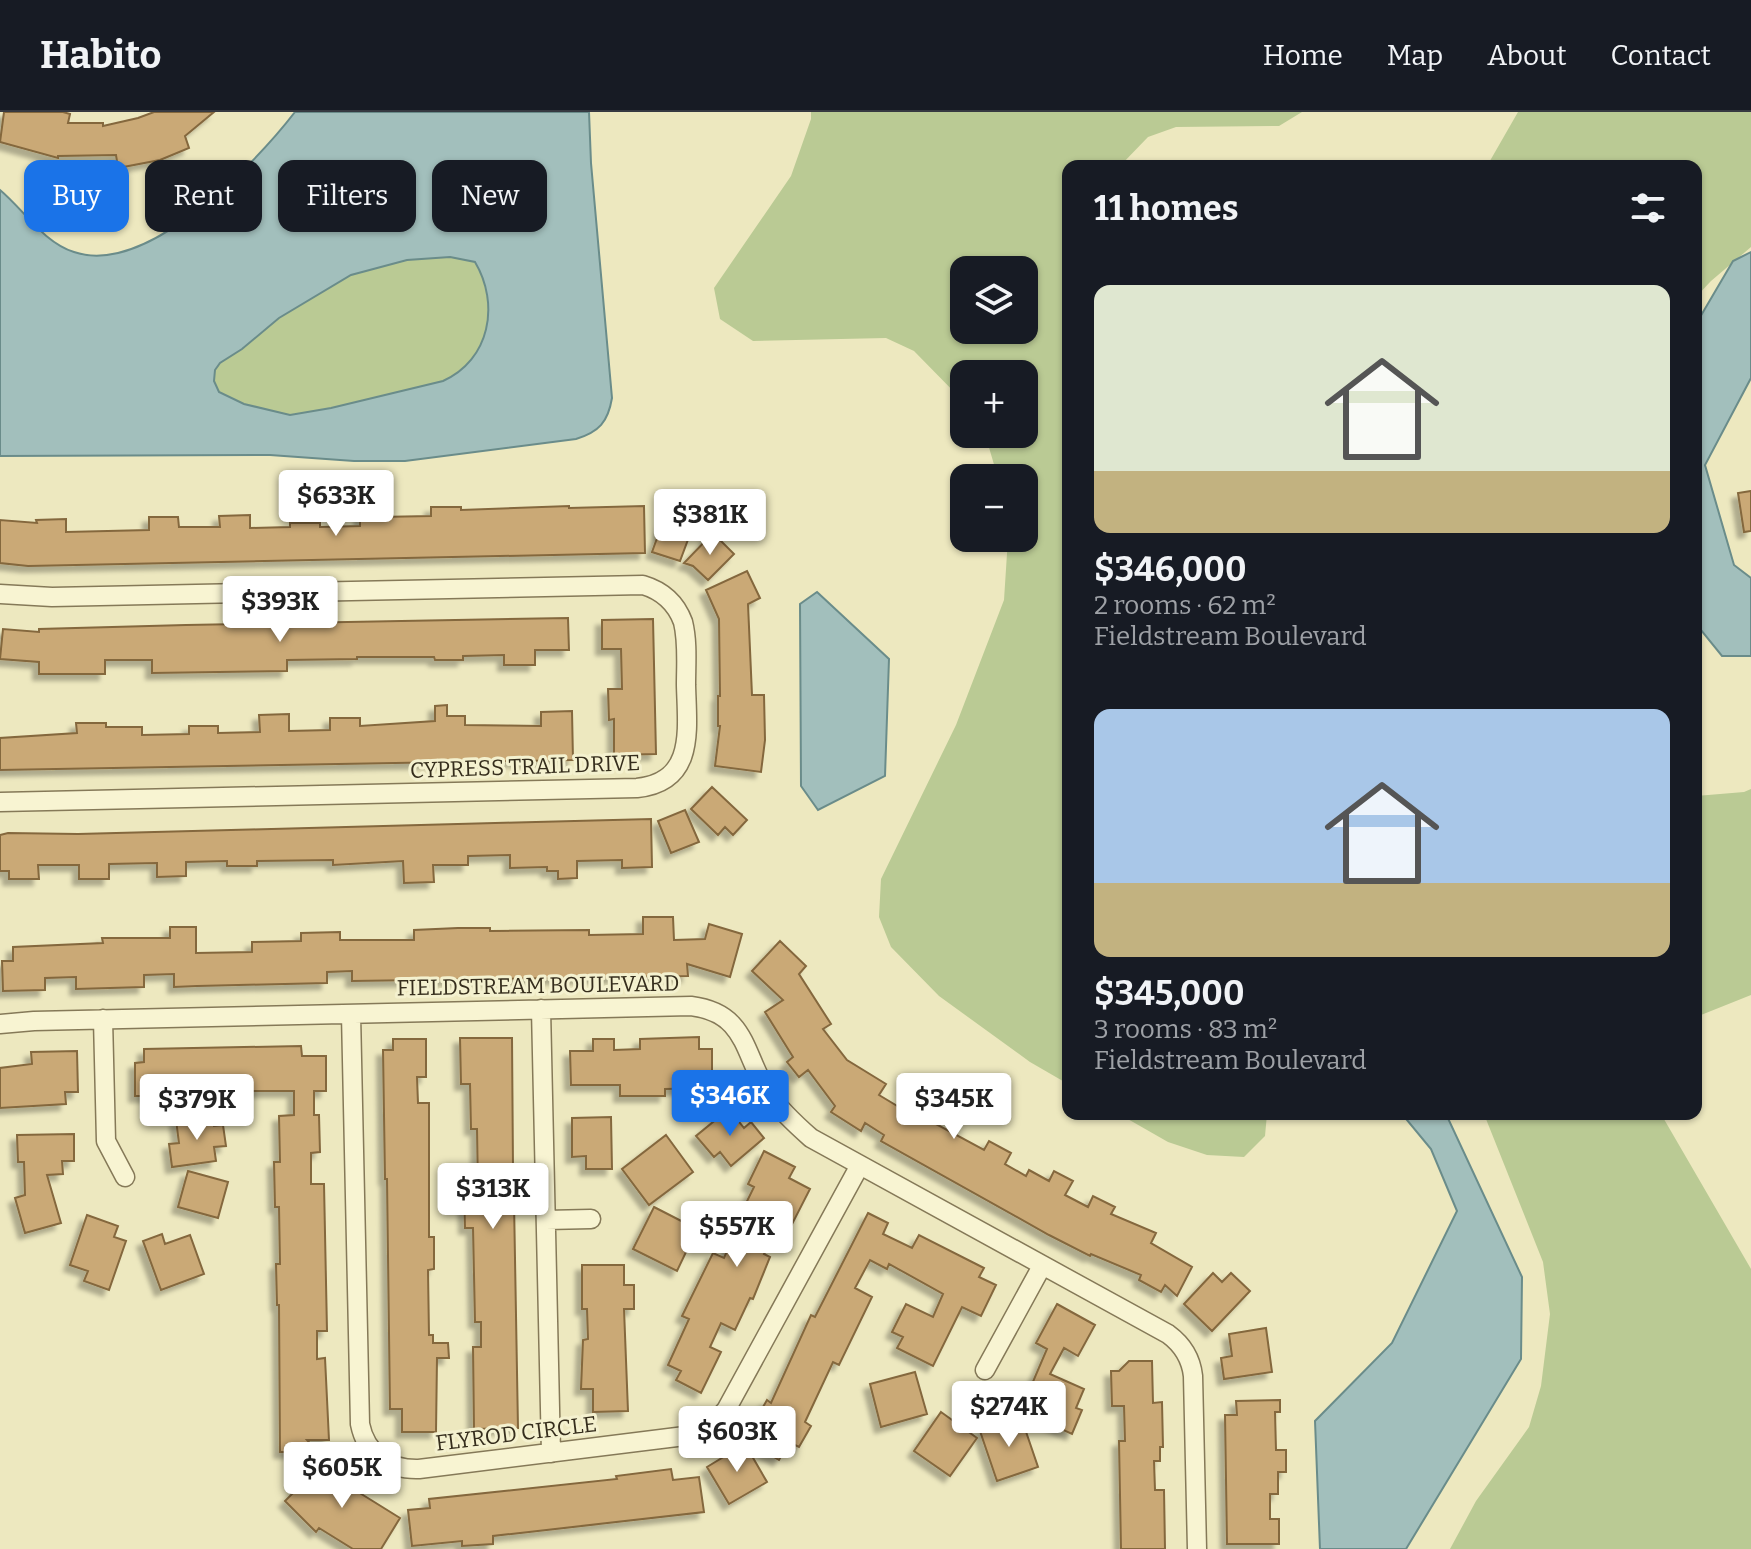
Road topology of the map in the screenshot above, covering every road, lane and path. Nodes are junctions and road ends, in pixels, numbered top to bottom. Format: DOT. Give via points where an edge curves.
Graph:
graph roads {
  1 [pos="0,594"];
  2 [pos="0,802"];
  3 [pos="541,1009"];
  4 [pos="351,1014"];
  5 [pos="103,1019"];
  6 [pos="0,1024"];
  7 [pos="860,1165"];
  8 [pos="125,1177"];
  9 [pos="591,1219"];
  10 [pos="546,1220"];
  11 [pos="1042,1266"];
  12 [pos="985,1370"];
  13 [pos="551,1453"];
  14 [pos="1197,1549"];
  1 -- 2 [label="street, CYPRESS TRAIL DRIVE" via="643,585 668,598 683,622 687,737 673,771 645,787"];
  3 -- 4 [label="street, FIELDSTREAM BOULEVARD"];
  3 -- 7 [label="street, FIELDSTREAM BOULEVARD" via="691,1006 722,1015 741,1034 768,1093 793,1122"];
  3 -- 10 [label="street"];
  4 -- 5 [label="street, FIELDSTREAM BOULEVARD"];
  4 -- 13 [label="street, FLYROD CIRCLE" via="360,1424 365,1440 381,1460 411,1469"];
  5 -- 6 [label="street, FIELDSTREAM BOULEVARD"];
  5 -- 8 [label="street" via="106,1141"];
  7 -- 11 [label="street, FIELDSTREAM BOULEVARD"];
  7 -- 13 [label="street, FLYROD CIRCLE" via="717,1422 690,1435"];
  9 -- 10 [label="street"];
  10 -- 13 [label="street"];
  11 -- 12 [label="street"];
  11 -- 14 [label="street, FIELDSTREAM BOULEVARD" via="1168,1334 1186,1353 1193,1376"];
}
